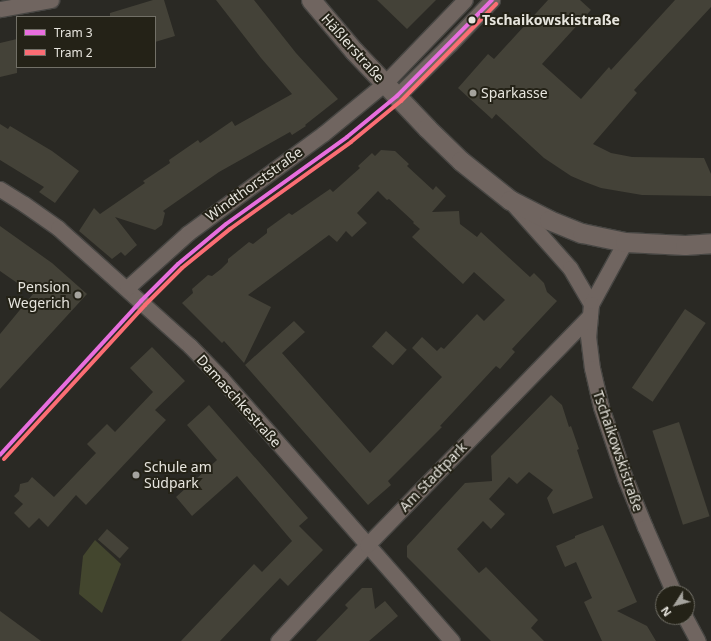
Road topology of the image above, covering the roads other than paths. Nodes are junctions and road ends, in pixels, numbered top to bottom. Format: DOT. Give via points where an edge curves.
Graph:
graph roads {
  1 [pos="51,0"];
  2 [pos="311,0"];
  3 [pos="466,0"];
  4 [pos="492,0"];
  5 [pos="0,9"];
  6 [pos="391,89"];
  7 [pos="0,189"];
  8 [pos="510,200"];
  9 [pos="625,242"];
  10 [pos="711,243"];
  11 [pos="127,288"];
  12 [pos="590,310"];
  13 [pos="367,546"];
  14 [pos="670,585"];
  15 [pos="689,625"];
  16 [pos="278,641"];
  17 [pos="452,641"];
  18 [pos="698,641"];
  1 -- 5 [label="street"];
  2 -- 6 [label="street, Häßlerstraße" via="354,51"];
  3 -- 6 [label="street"];
  4 -- 6 [label="street" via="450,44"];
  6 -- 8 [label="street" via="461,161"];
  6 -- 11 [label="street, Windthorststraße" via="323,134 188,233"];
  7 -- 11 [label="street, Damaschkestraße" via="58,228"];
  8 -- 9 [label="street" via="582,233"];
  8 -- 12 [label="street" via="570,268"];
  9 -- 10 [label="street"];
  9 -- 12 [label="street, Tschaikowskistraße"];
  11 -- 13 [label="street, Damaschkestraße" via="221,378"];
  12 -- 13 [label="street, Am Stadtpark"];
  12 -- 14 [label="street, Tschaikowskistraße" via="588,336 601,407 645,527"];
  13 -- 16 [label="street, Am Stadtpark"];
  13 -- 17 [label="street, Damaschkestraße"];
  15 -- 18 [label="street"];
}
